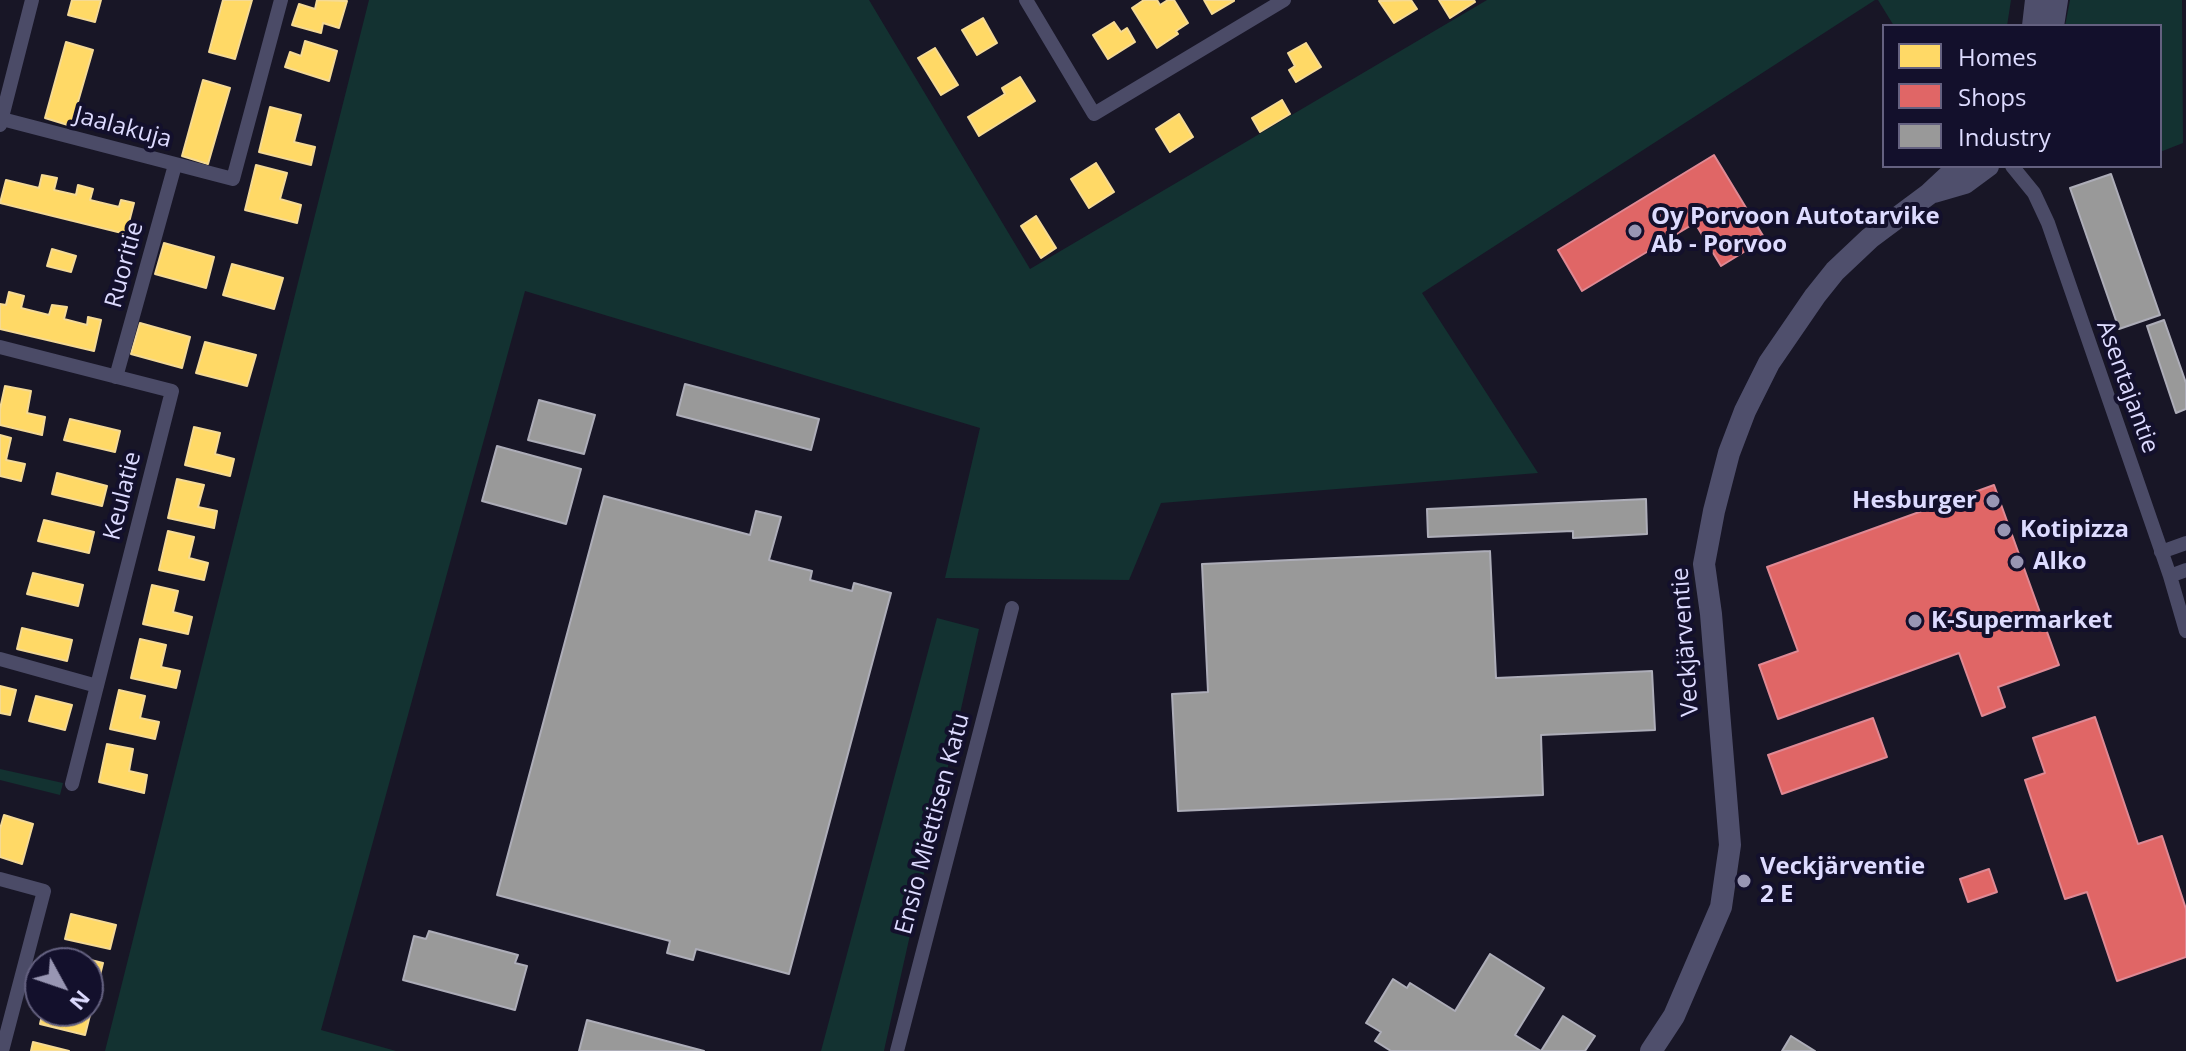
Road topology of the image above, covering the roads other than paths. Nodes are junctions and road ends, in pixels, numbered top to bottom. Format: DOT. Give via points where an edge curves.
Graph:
graph roads {
  1 [pos="32,0"];
  2 [pos="281,0"];
  3 [pos="1026,0"];
  4 [pos="1284,0"];
  5 [pos="2036,0"];
  6 [pos="2057,0"];
  7 [pos="2033,24"];
  8 [pos="2053,24"];
  9 [pos="1,122"];
  10 [pos="175,165"];
  11 [pos="1957,168"];
  12 [pos="1985,168"];
  13 [pos="2014,168"];
  14 [pos="1929,194"];
  15 [pos="0,347"];
  16 [pos="116,377"];
  17 [pos="2186,543"];
  18 [pos="2161,552"];
  19 [pos="2186,570"];
  20 [pos="2170,576"];
  21 [pos="1012,608"];
  22 [pos="2186,631"];
  23 [pos="0,659"];
  24 [pos="97,686"];
  25 [pos="72,784"];
  26 [pos="0,879"];
  27 [pos="2,1051"];
  28 [pos="897,1051"];
  29 [pos="1651,1051"];
  1 -- 9 [label="street"];
  2 -- 10 [label="street, Jaalakuja" via="233,179"];
  3 -- 4 [label="street" via="1094,114"];
  5 -- 7 [label="main road"];
  6 -- 8 [label="main road"];
  9 -- 10 [label="street, Jaalakuja"];
  10 -- 16 [label="street, Ruoritie"];
  11 -- 14 [label="main road, Veckjärventie"];
  12 -- 14 [label="main road, Veckjärventie" via="1965,183"];
  13 -- 18 [label="street, Asentajantie" via="2034,193 2048,223"];
  14 -- 29 [label="main road, Veckjärventie" via="1870,238 1815,296 1769,363 1729,453 1704,564 1730,845 1721,907 1674,1016"];
  15 -- 16 [label="street, Keulatie"];
  16 -- 24 [label="street, Keulatie" via="172,391"];
  17 -- 18 [label="street"];
  18 -- 20 [label="street, Asentajantie"];
  19 -- 20 [label="street"];
  20 -- 22 [label="street, Asentajantie"];
  21 -- 28 [label="street, Ensio Miettisen Katu"];
  23 -- 24 [label="street"];
  24 -- 25 [label="street, Keulatie"];
  26 -- 27 [label="street" via="44,891"];
}
